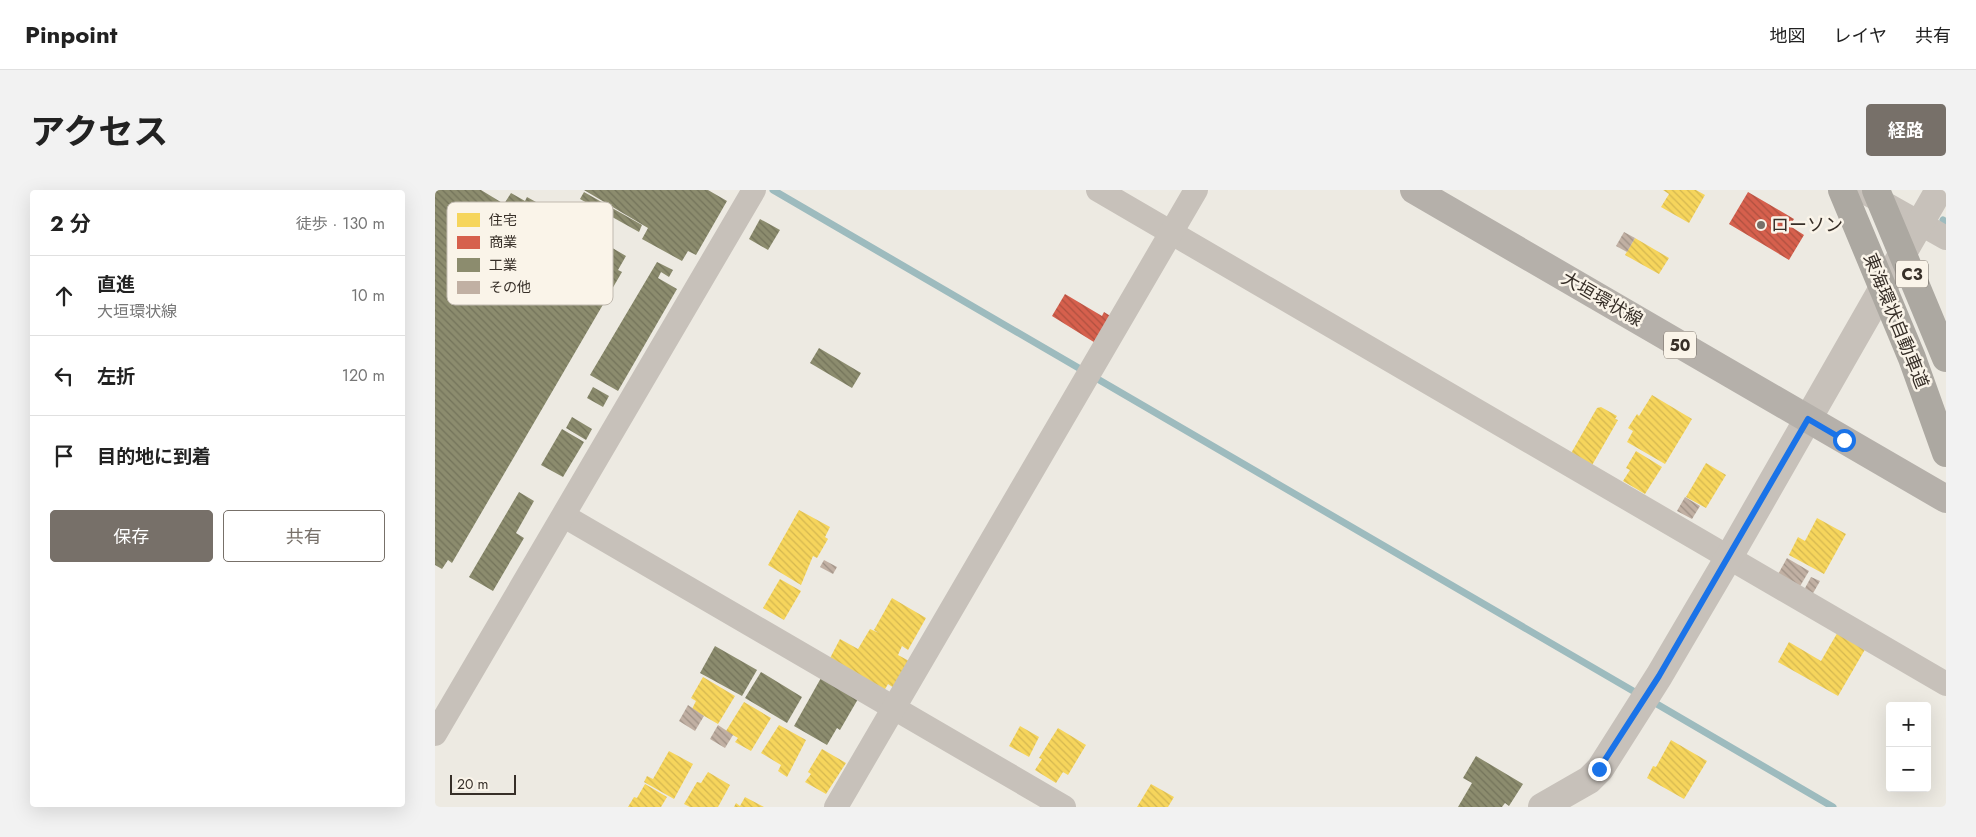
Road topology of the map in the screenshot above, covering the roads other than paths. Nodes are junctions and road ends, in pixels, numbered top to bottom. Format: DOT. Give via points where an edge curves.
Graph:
graph roads {
  1 [pos="1098,190"];
  2 [pos="1196,190"];
  3 [pos="1414,190"];
  4 [pos="1842,190"];
  5 [pos="1861,190"];
  6 [pos="1876,190"];
  7 [pos="1939,190"];
  8 [pos="752,193"];
  9 [pos="1920,223"];
  10 [pos="1171,234"];
  11 [pos="1946,238"];
  12 [pos="1946,358"];
  13 [pos="1808,419"];
  14 [pos="1946,453"];
  15 [pos="1946,499"];
  16 [pos="563,516"];
  17 [pos="1729,557"];
  18 [pos="1946,684"];
  19 [pos="894,707"];
  20 [pos="435,734"];
  21 [pos="836,807"];
  22 [pos="1064,807"];
  23 [pos="1542,807"];
  1 -- 10 [label="street"];
  2 -- 10 [label="street"];
  3 -- 13 [label="main road, 大垣環状線 / 50"];
  4 -- 14 [label="highway, 東海環状自動車道 / C3" via="1912,358"];
  5 -- 9 [label="street"];
  6 -- 12 [label="highway, 東海環状自動車道 / C3"];
  7 -- 9 [label="street"];
  8 -- 16 [label="street"];
  9 -- 11 [label="street"];
  9 -- 13 [label="street"];
  10 -- 17 [label="street"];
  10 -- 19 [label="street"];
  13 -- 15 [label="main road, 大垣環状線 / 50"];
  13 -- 17 [label="street"];
  16 -- 19 [label="street"];
  16 -- 20 [label="street"];
  17 -- 18 [label="street"];
  17 -- 23 [label="street" via="1659,676 1599,769 1589,780"];
  19 -- 21 [label="street"];
  19 -- 22 [label="street"];
}
